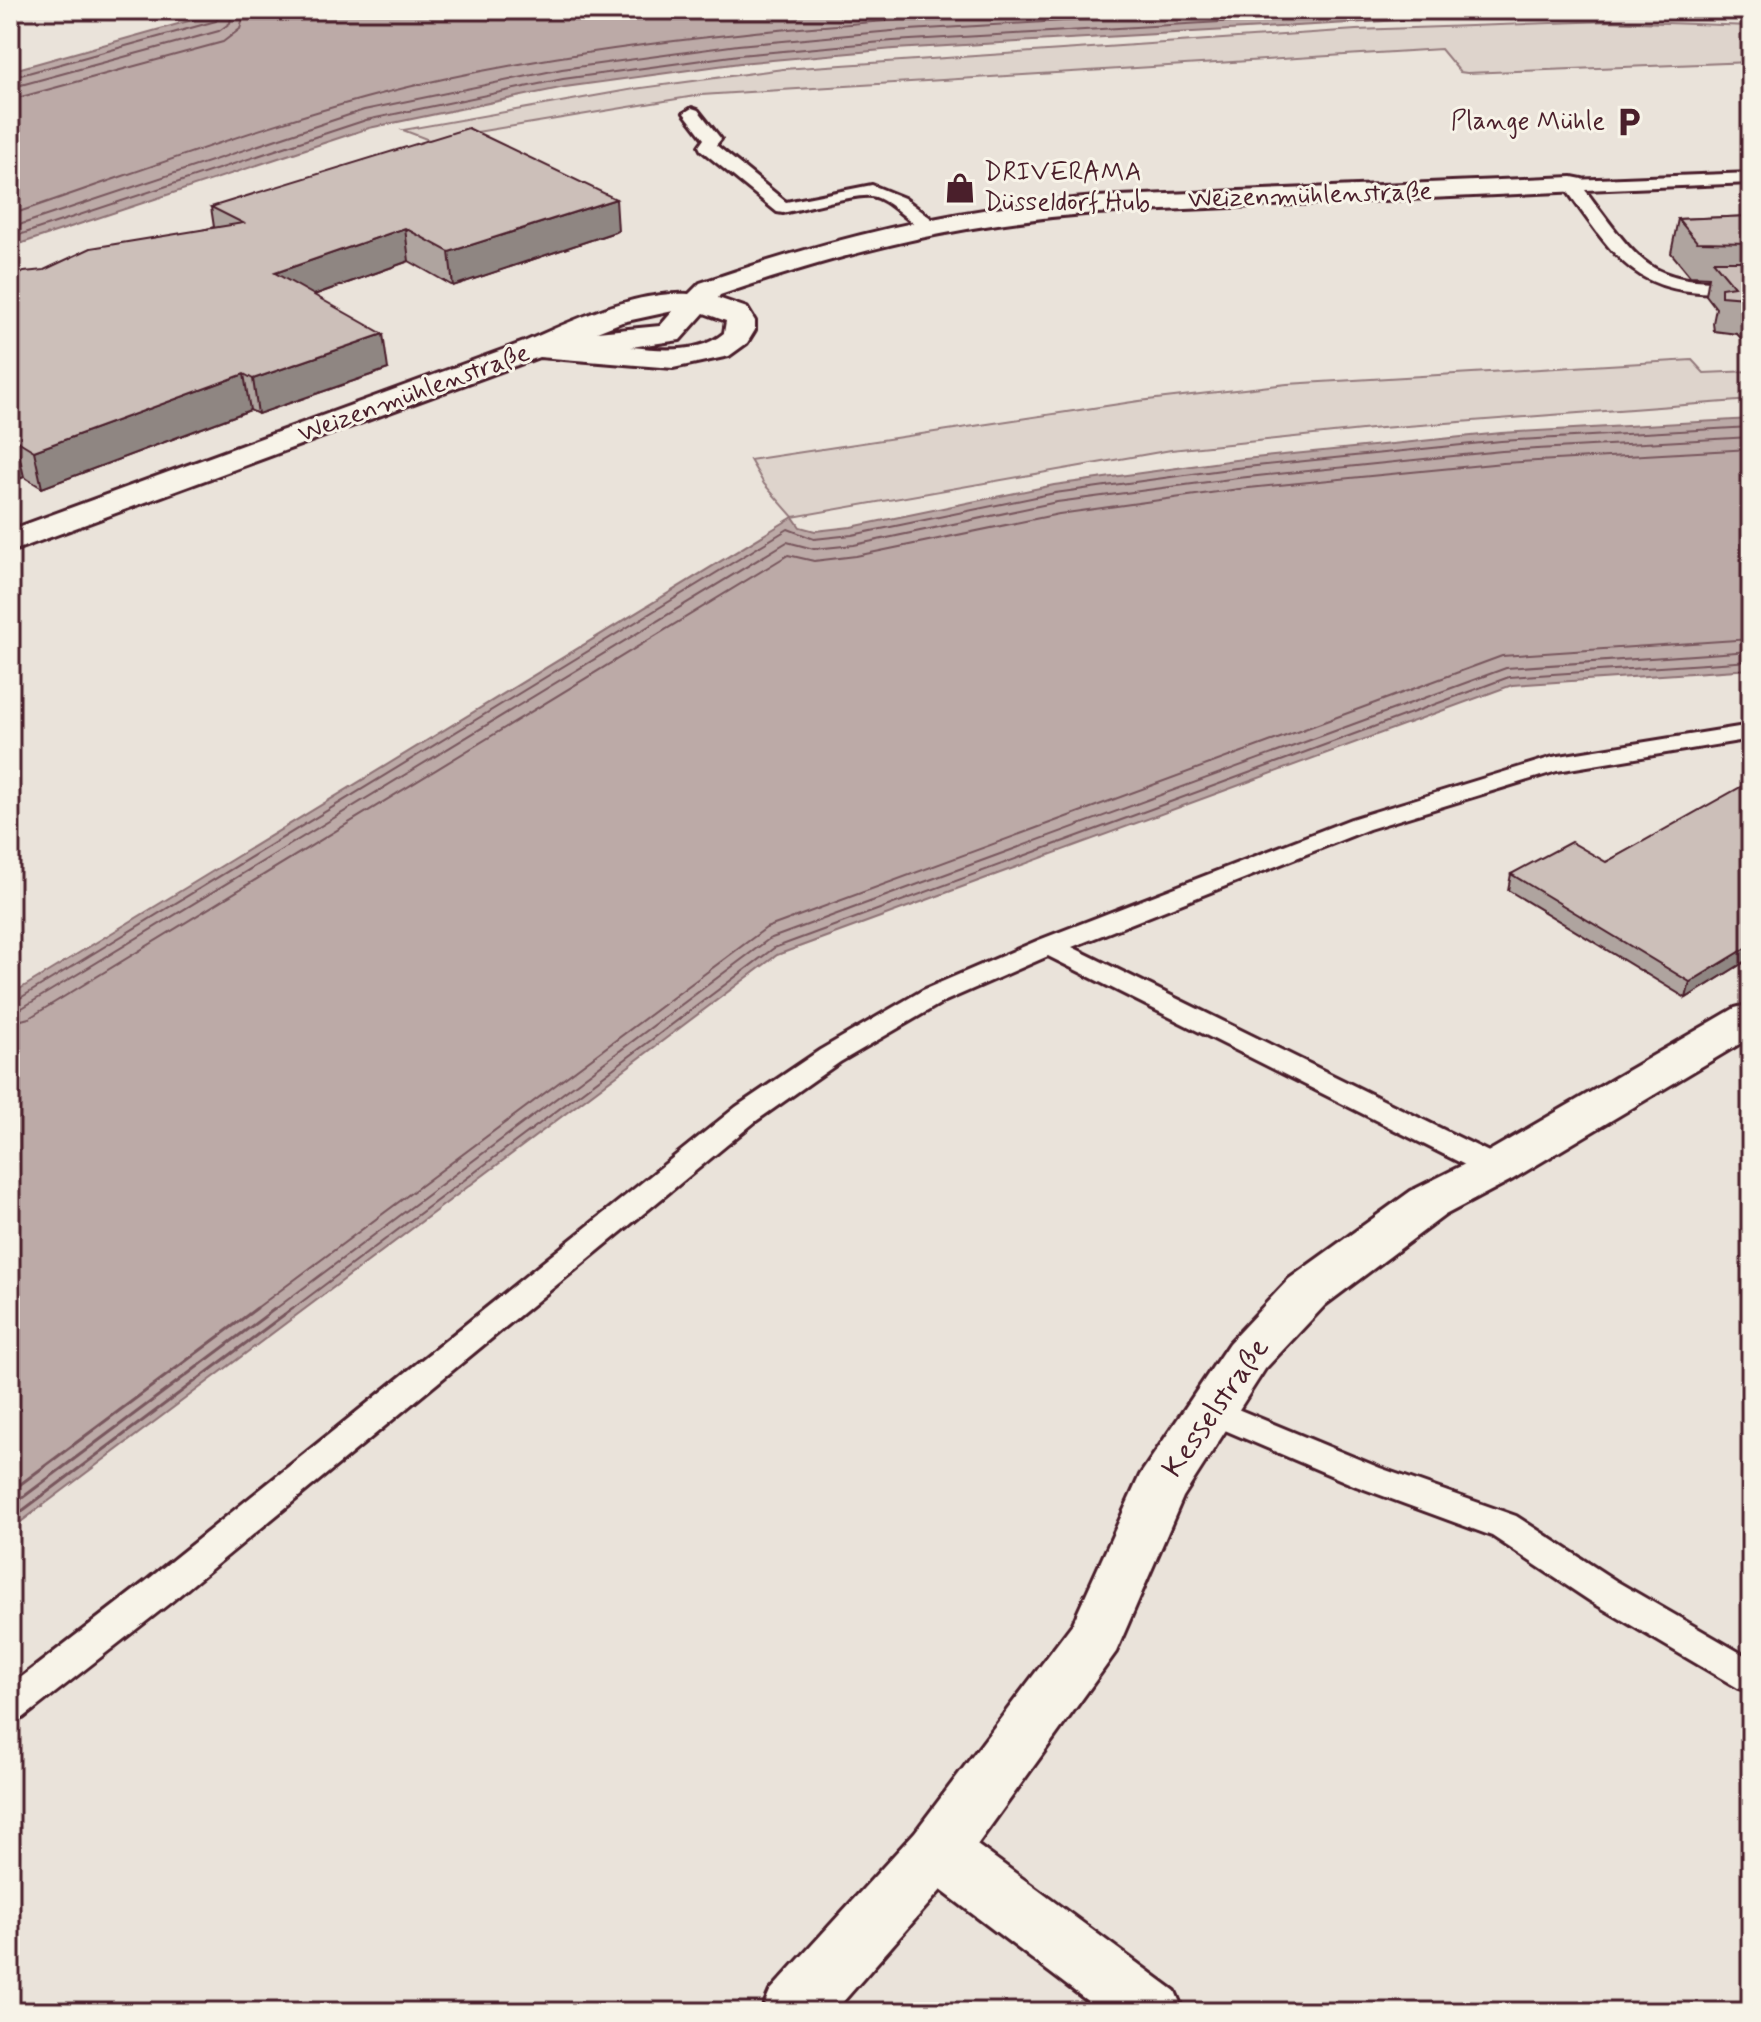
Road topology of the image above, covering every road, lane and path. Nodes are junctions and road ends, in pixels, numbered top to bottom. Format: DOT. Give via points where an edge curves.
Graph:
graph roads {
  1 [pos="692,113"];
  2 [pos="1751,178"];
  3 [pos="1572,185"];
  4 [pos="931,225"];
  5 [pos="1751,286"];
  6 [pos="698,303"];
  7 [pos="535,348"];
  8 [pos="10,542"];
  9 [pos="1751,732"];
  10 [pos="1049,946"];
  11 [pos="1751,1018"];
  12 [pos="1496,1168"];
  13 [pos="1211,1410"];
  14 [pos="1751,1677"];
  15 [pos="10,1707"];
  16 [pos="937,1851"];
  17 [pos="793,2012"];
  18 [pos="1152,2012"];
  1 -- 4 [label="lane" via="713,139 707,146 783,208 872,190"];
  2 -- 3 [label="lane"];
  3 -- 4 [label="street, Weizenmühlenstraße" via="1096,205"];
  3 -- 5 [label="lane" via="1641,270 1695,287"];
  4 -- 6 [label="street, Weizenmühlenstraße" via="797,259 710,289"];
  6 -- 7 [label="street, Weizenmühlenstraße" via="638,308"];
  6 -- 7 [label="street" via="721,306 740,319 742,327 729,344 662,359 584,348"];
  7 -- 8 [label="street, Weizenmühlenstraße"];
  9 -- 10 [label="lane" via="1553,764 1360,824"];
  10 -- 12 [label="lane"];
  10 -- 15 [label="lane" via="933,996 830,1056 746,1114"];
  11 -- 12 [label="street, Kesselstraße"];
  12 -- 13 [label="street, Kesselstraße" via="1428,1203 1307,1292 1247,1356"];
  13 -- 14 [label="lane" via="1368,1477 1504,1526"];
  13 -- 16 [label="street, Kesselstraße" via="1159,1490 1096,1636"];
  16 -- 17 [label="street, Kesselstraße"];
  16 -- 18 [label="street"];
}
